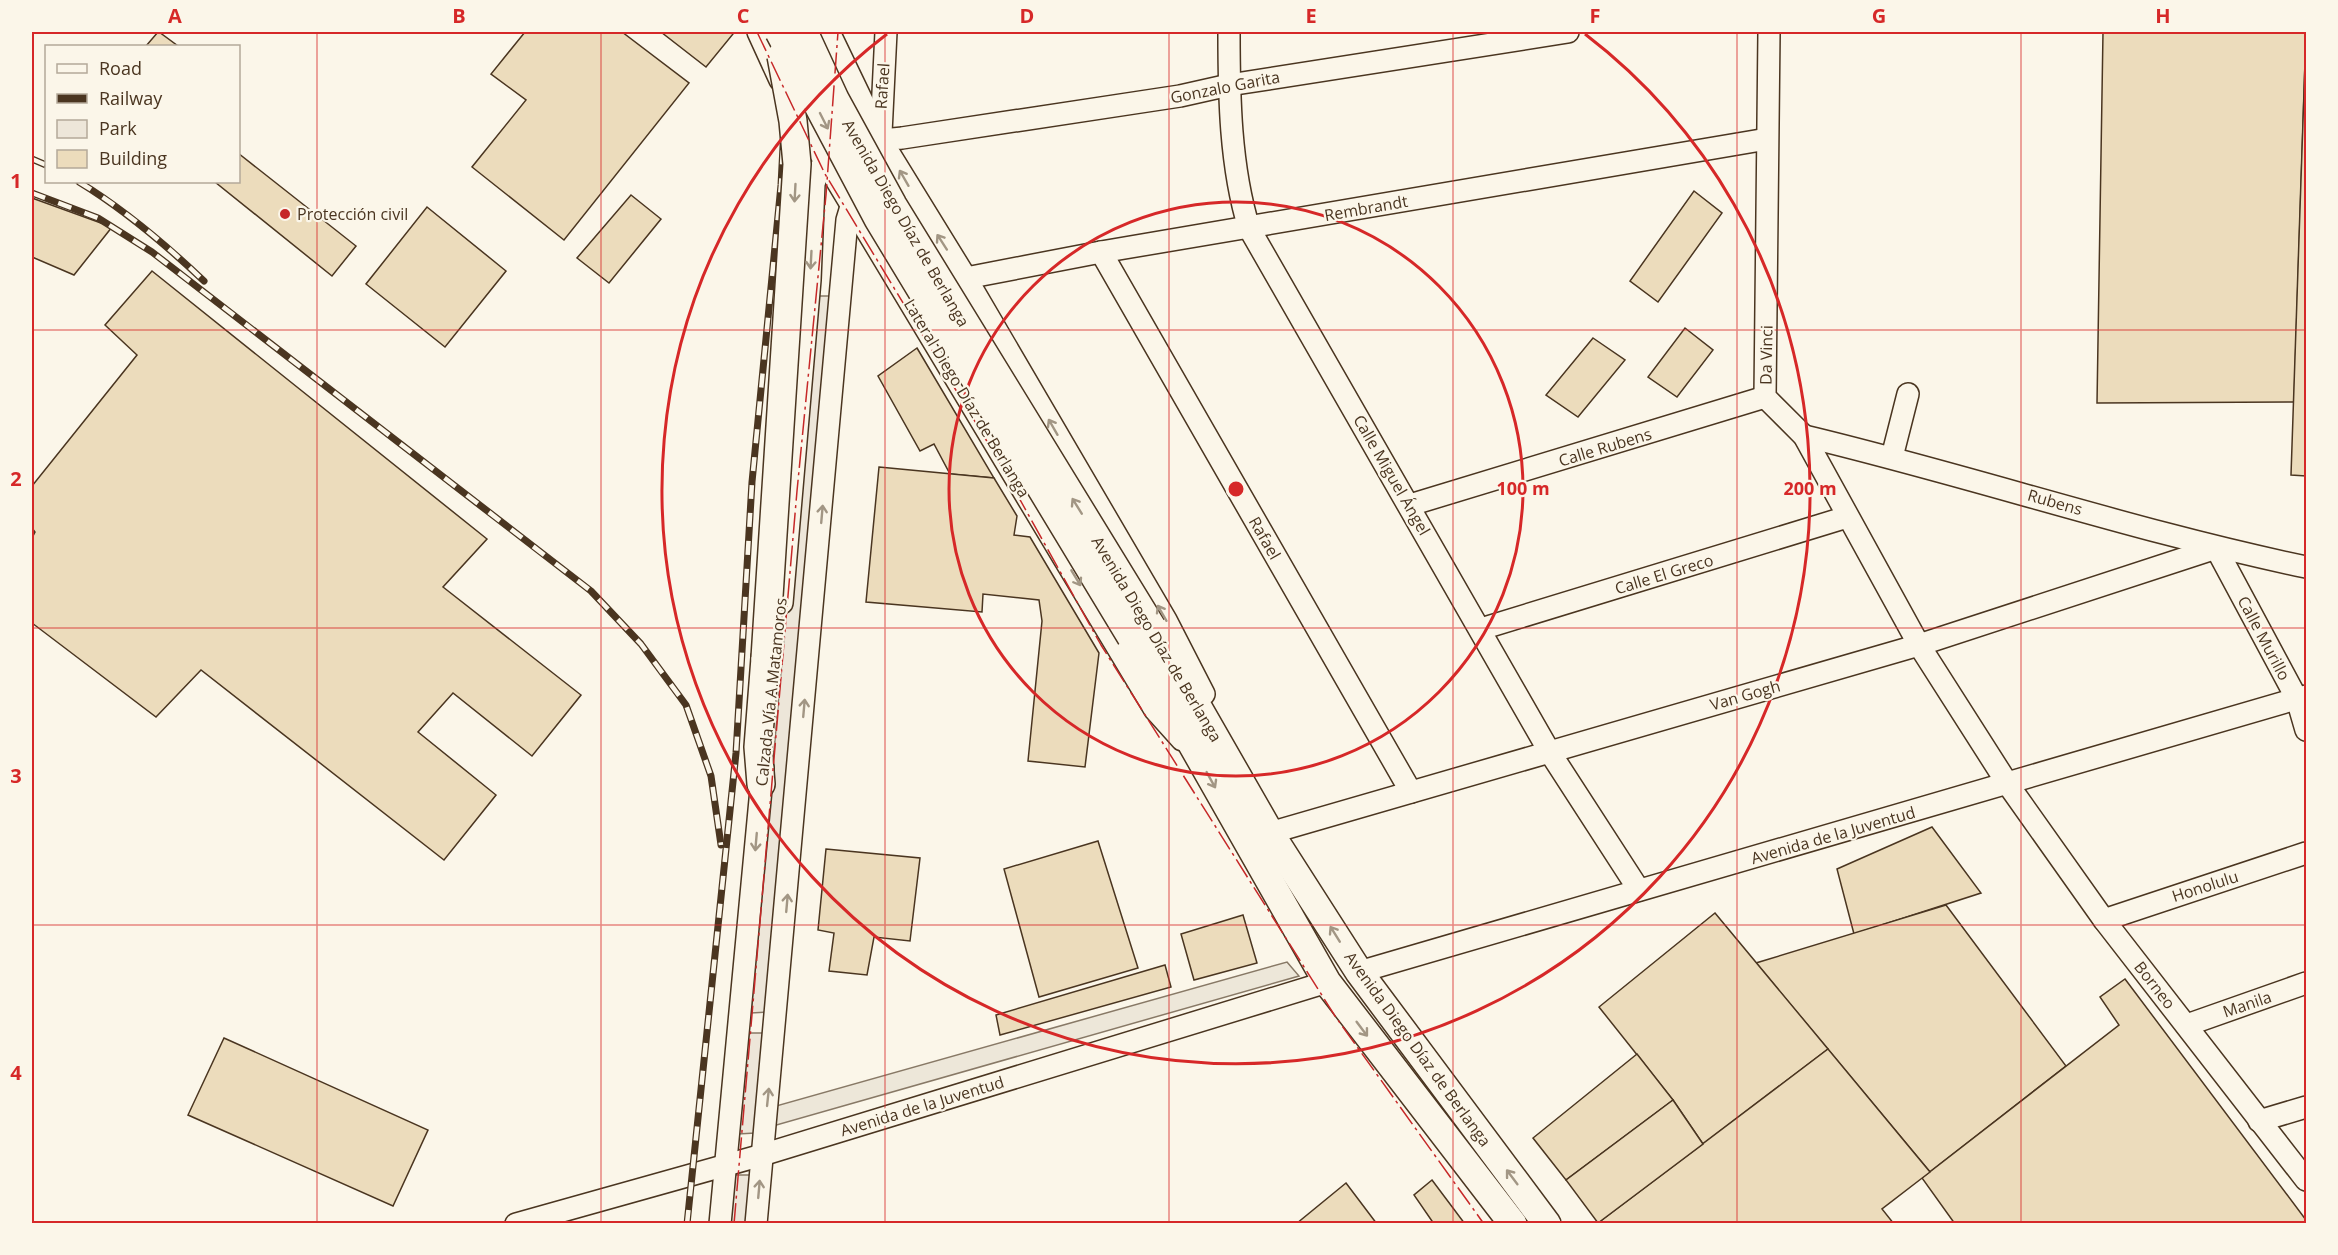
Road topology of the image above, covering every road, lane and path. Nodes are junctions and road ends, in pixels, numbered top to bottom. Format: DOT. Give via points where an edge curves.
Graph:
graph roads {
  1 [pos="758,32"];
  2 [pos="777,32"];
  3 [pos="804,32"];
  4 [pos="829,32"];
  5 [pos="885,32"];
  6 [pos="1229,32"];
  7 [pos="1568,32"];
  8 [pos="1769,32"];
  9 [pos="844,62"];
  10 [pos="1229,85"];
  11 [pos="788,101"];
  12 [pos="1767,139"];
  13 [pos="881,140"];
  14 [pos="866,159"];
  15 [pos="826,163"];
  16 [pos="851,205"];
  17 [pos="926,217"];
  18 [pos="1249,228"];
  19 [pos="879,252"];
  20 [pos="1101,252"];
  21 [pos="966,278"];
  22 [pos="1908,394"];
  23 [pos="1765,397"];
  24 [pos="1804,436"];
  25 [pos="1892,456"];
  26 [pos="1410,505"];
  27 [pos="1847,517"];
  28 [pos="2216,548"];
  29 [pos="2307,567"];
  30 [pos="1480,628"];
  31 [pos="1142,632"];
  32 [pos="1919,645"];
  33 [pos="2302,697"];
  34 [pos="2307,730"];
  35 [pos="1207,747"];
  36 [pos="1550,751"];
  37 [pos="761,784"];
  38 [pos="2009,786"];
  39 [pos="1411,792"];
  40 [pos="1270,832"];
  41 [pos="2307,853"];
  42 [pos="1640,890"];
  43 [pos="2104,920"];
  44 [pos="1359,972"];
  45 [pos="1327,982"];
  46 [pos="2307,983"];
  47 [pos="776,1020"];
  48 [pos="739,1022"];
  49 [pos="2187,1025"];
  50 [pos="2307,1107"];
  51 [pos="2259,1121"];
  52 [pos="762,1155"];
  53 [pos="725,1164"];
  54 [pos="2307,1180"];
  55 [pos="516,1224"];
  56 [pos="720,1224"];
  57 [pos="756,1224"];
  58 [pos="1513,1224"];
  59 [pos="1547,1224"];
  1 -- 11 [label="street, Lateral Diego Díaz de Berlanga"];
  2 -- 31 [label="main road, Avenida Diego Díaz de Berlanga, one-way, bridge" via="878,219"];
  2 -- 37 [label="main road, one-way, bridge" via="797,164 758,747"];
  31 -- 3 [label="main road, Avenida Diego Díaz de Berlanga, one-way, bridge" via="893,205 835,99"];
  4 -- 9 [label="street"];
  5 -- 13 [label="street, Rafael"];
  6 -- 10 [label="street, Calle Miguel Ángel"];
  7 -- 10 [label="street, Gonzalo Garita"];
  8 -- 12 [label="street, Da Vinci"];
  9 -- 11 [label="street" via="818,76"];
  9 -- 13 [label="street"];
  10 -- 13 [label="street, Gonzalo Garita" via="1180,96"];
  10 -- 18 [label="street, Calle Miguel Ángel" via="1239,185"];
  11 -- 15 [label="street, Lateral Diego Díaz de Berlanga"];
  12 -- 18 [label="street, Rembrandt"];
  12 -- 23 [label="street, Da Vinci"];
  13 -- 14 [label="street"];
  13 -- 15 [label="street, Gonzalo Garita" via="848,146"];
  17 -- 13 [label="street, one-way"];
  14 -- 15 [label="street" via="847,168"];
  14 -- 16 [label="street, Calzada Vía A Matamoros"];
  15 -- 16 [label="street, Lateral Diego Díaz de Berlanga"];
  15 -- 37 [label="street, Calzada Vía A Matamoros, one-way" via="814,184 810,280 774,694"];
  16 -- 19 [label="street, Lateral Diego Díaz de Berlanga"];
  47 -- 16 [label="street, Calzada Vía A Matamoros, one-way"];
  17 -- 19 [label="street" via="898,220 886,234"];
  21 -- 17 [label="street, one-way"];
  18 -- 20 [label="street, Rembrandt"];
  18 -- 26 [label="street, Calle Miguel Ángel"];
  19 -- 35 [label="street, Lateral Diego Díaz de Berlanga, one-way" via="1155,710"];
  20 -- 21 [label="street, Rembrandt"];
  20 -- 39 [label="street, Rafael"];
  35 -- 21 [label="street, one-way" via="1207,702 1166,620"];
  22 -- 25 [label="street"];
  23 -- 24 [label="street, Da Vinci"];
  23 -- 26 [label="street, Calle Rubens"];
  24 -- 25 [label="street, Rubens"];
  24 -- 27 [label="street, Da Vinci"];
  25 -- 28 [label="street, Rubens"];
  26 -- 30 [label="street, Calle Miguel Ángel"];
  27 -- 30 [label="street, Calle El Greco"];
  27 -- 32 [label="street, Da Vinci"];
  28 -- 29 [label="street, Rubens"];
  28 -- 32 [label="street, Van Gogh"];
  28 -- 33 [label="street, Calle Murillo"];
  30 -- 36 [label="street, Calle Miguel Ángel"];
  31 -- 35 [label="main road, Avenida Diego Díaz de Berlanga"];
  32 -- 36 [label="street, Van Gogh"];
  32 -- 38 [label="street, Da Vinci"];
  33 -- 34 [label="street, Calle Murillo"];
  33 -- 38 [label="street, Avenida de la Juventud"];
  35 -- 40 [label="main road, Avenida Diego Díaz de Berlanga"];
  35 -- 45 [label="main road, Avenida Diego Díaz de Berlanga, one-way"];
  36 -- 39 [label="street, Van Gogh"];
  36 -- 42 [label="street, Calle Miguel Ángel"];
  37 -- 48 [label="street, Calzada Vía A Matamoros, one-way"];
  38 -- 42 [label="street, Avenida de la Juventud"];
  38 -- 43 [label="street, Borneo"];
  39 -- 40 [label="street, Van Gogh"];
  44 -- 40 [label="main road, Avenida Diego Díaz de Berlanga, one-way"];
  41 -- 43 [label="street, Honolulu"];
  42 -- 44 [label="street, Avenida de la Juventud"];
  43 -- 49 [label="street, Borneo"];
  59 -- 44 [label="main road, Avenida Diego Díaz de Berlanga, one-way"];
  45 -- 52 [label="street, Avenida de la Juventud"];
  45 -- 58 [label="main road, Avenida Diego Díaz de Berlanga, one-way"];
  46 -- 49 [label="street, Manila"];
  47 -- 48 [label="street" via="753,1029"];
  52 -- 47 [label="street, Calzada Vía A Matamoros, one-way"];
  48 -- 53 [label="street, Calzada Vía A Matamoros"];
  49 -- 51 [label="street, Borneo"];
  50 -- 51 [label="street"];
  51 -- 54 [label="street, Borneo"];
  52 -- 53 [label="street, Avenida de la Juventud"];
  57 -- 52 [label="street, Calzada Vía A Matamoros, one-way"];
  53 -- 55 [label="street, Avenida de la Juventud"];
  53 -- 56 [label="street, Calzada Vía A Matamoros"];
}
